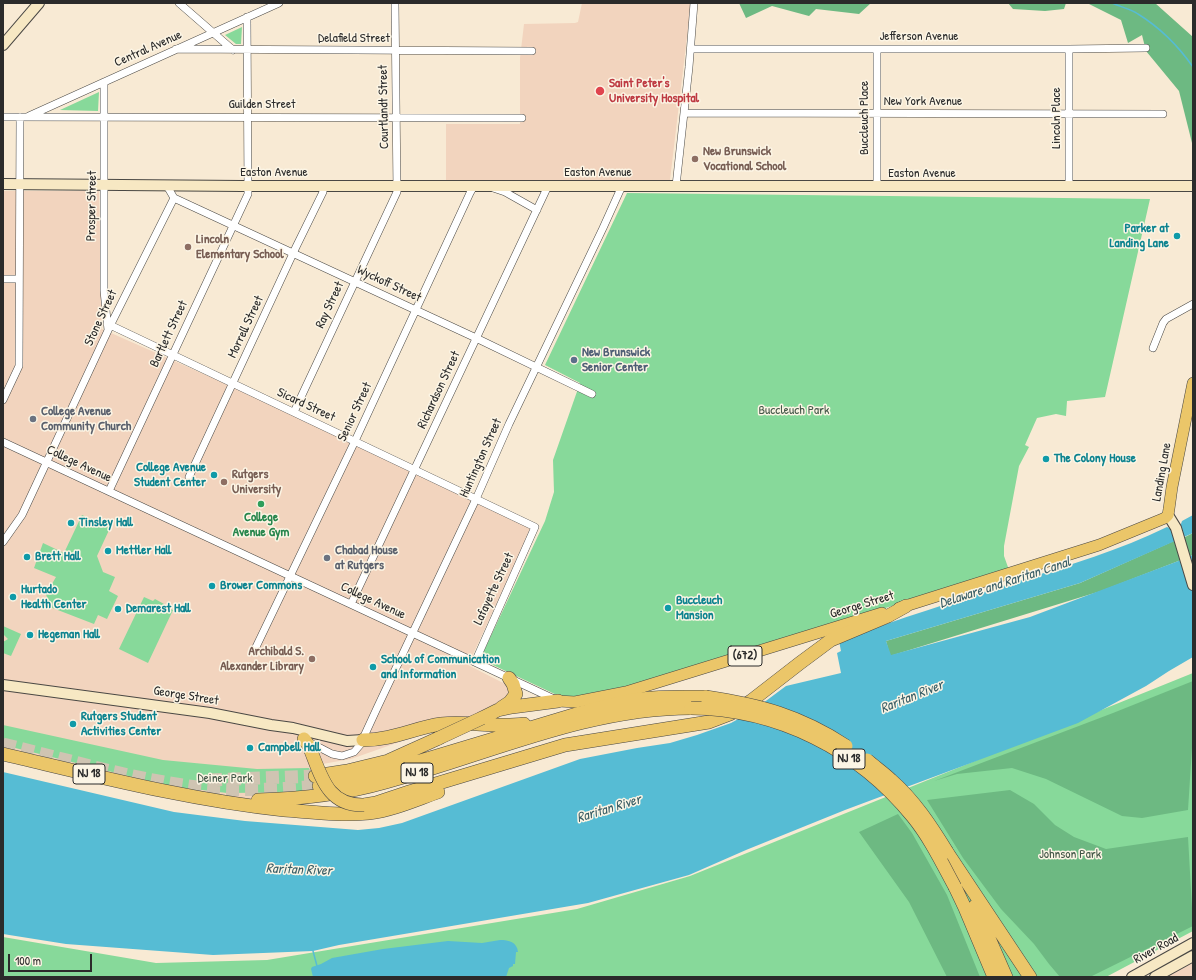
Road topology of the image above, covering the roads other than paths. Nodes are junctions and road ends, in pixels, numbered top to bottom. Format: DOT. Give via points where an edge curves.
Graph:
graph roads {
  1 [pos="39,3"];
  2 [pos="179,3"];
  3 [pos="279,3"];
  4 [pos="395,3"];
  5 [pos="694,3"];
  6 [pos="247,17"];
  7 [pos="214,32"];
  8 [pos="3,45"];
  9 [pos="1146,48"];
  10 [pos="176,49"];
  11 [pos="691,49"];
  12 [pos="877,49"];
  13 [pos="1069,49"];
  14 [pos="233,50"];
  15 [pos="247,50"];
  16 [pos="395,51"];
  17 [pos="532,51"];
  18 [pos="104,82"];
  19 [pos="684,113"];
  20 [pos="877,114"];
  21 [pos="1069,114"];
  22 [pos="1162,114"];
  23 [pos="3,117"];
  24 [pos="24,117"];
  25 [pos="104,117"];
  26 [pos="247,117"];
  27 [pos="396,118"];
  28 [pos="522,118"];
  29 [pos="3,184"];
  30 [pos="20,184"];
  31 [pos="104,185"];
  32 [pos="167,186"];
  33 [pos="248,186"];
  34 [pos="323,186"];
  35 [pos="397,186"];
  36 [pos="474,186"];
  37 [pos="489,186"];
  38 [pos="548,186"];
  39 [pos="622,186"];
  40 [pos="676,186"];
  41 [pos="1193,186"];
  42 [pos="877,187"];
  43 [pos="1069,187"];
  44 [pos="174,198"];
  45 [pos="536,210"];
  46 [pos="234,225"];
  47 [pos="293,253"];
  48 [pos="3,279"];
  49 [pos="19,279"];
  50 [pos="354,282"];
  51 [pos="1193,304"];
  52 [pos="415,310"];
  53 [pos="109,328"];
  54 [pos="476,338"];
  55 [pos="1154,348"];
  56 [pos="172,356"];
  57 [pos="537,367"];
  58 [pos="233,384"];
  59 [pos="1193,384"];
  60 [pos="592,394"];
  61 [pos="3,400"];
  62 [pos="294,412"];
  63 [pos="354,441"];
  64 [pos="3,442"];
  65 [pos="47,462"];
  66 [pos="415,470"];
  67 [pos="189,477"];
  68 [pos="109,491"];
  69 [pos="476,500"];
  70 [pos="1168,515"];
  71 [pos="535,527"];
  72 [pos="3,542"];
  73 [pos="290,576"];
  74 [pos="1193,585"];
  75 [pos="351,604"];
  76 [pos="906,606"];
  77 [pos="412,633"];
  78 [pos="256,647"];
  79 [pos="475,662"];
  80 [pos="509,678"];
  81 [pos="3,685"];
  82 [pos="558,701"];
  83 [pos="498,710"];
  84 [pos="635,712"];
  85 [pos="554,721"];
  86 [pos="271,725"];
  87 [pos="304,739"];
  88 [pos="363,740"];
  89 [pos="565,745"];
  90 [pos="3,754"];
  91 [pos="409,792"];
  92 [pos="194,798"];
  93 [pos="964,887"];
  94 [pos="1193,944"];
  95 [pos="1193,956"];
  96 [pos="994,977"];
  97 [pos="1006,977"];
  98 [pos="1030,977"];
  99 [pos="1132,977"];
  100 [pos="1155,977"];
  1 -- 8 [label="street"];
  2 -- 7 [label="street"];
  3 -- 6 [label="street, Central Avenue"];
  4 -- 16 [label="street, Courtlandt Street"];
  5 -- 11 [label="street"];
  6 -- 7 [label="street, Central Avenue"];
  6 -- 15 [label="street, Bartlett Street"];
  7 -- 10 [label="street, Central Avenue"];
  7 -- 14 [label="street"];
  9 -- 13 [label="street, Jefferson Avenue"];
  10 -- 14 [label="street, Delafield Street"];
  10 -- 18 [label="street, Central Avenue"];
  11 -- 12 [label="street, Jefferson Avenue"];
  11 -- 19 [label="street"];
  12 -- 13 [label="street, Jefferson Avenue"];
  12 -- 20 [label="street, Buccleuch Place"];
  13 -- 21 [label="street, Lincoln Place"];
  14 -- 15 [label="street, Delafield Street"];
  15 -- 16 [label="street, Delafield Street"];
  15 -- 26 [label="street, Bartlett Street"];
  16 -- 17 [label="street, Delafield Street"];
  16 -- 27 [label="street, Courtlandt Street"];
  18 -- 24 [label="street, Central Avenue"];
  18 -- 25 [label="street, Prosper Street"];
  19 -- 20 [label="street, New York Avenue"];
  19 -- 40 [label="street"];
  20 -- 21 [label="street, New York Avenue"];
  20 -- 42 [label="street, Buccleuch Place"];
  21 -- 22 [label="street, New York Avenue"];
  21 -- 43 [label="street, Lincoln Place"];
  23 -- 24 [label="street, Guilden Street"];
  24 -- 25 [label="street, Guilden Street"];
  24 -- 30 [label="street"];
  25 -- 26 [label="street, Guilden Street"];
  25 -- 31 [label="street, Prosper Street"];
  26 -- 27 [label="street, Guilden Street"];
  26 -- 33 [label="street, Bartlett Street"];
  27 -- 28 [label="street, Guilden Street"];
  27 -- 35 [label="street, Courtlandt Street"];
  29 -- 30 [label="street, Easton Avenue"];
  30 -- 31 [label="street, Easton Avenue"];
  30 -- 49 [label="street"];
  31 -- 32 [label="street, Easton Avenue"];
  31 -- 53 [label="street, Prosper Street" via="104,292"];
  32 -- 33 [label="street, Easton Avenue"];
  32 -- 44 [label="street"];
  33 -- 34 [label="street, Easton Avenue"];
  33 -- 46 [label="street, Bartlett Street" via="248,194"];
  34 -- 35 [label="street, Easton Avenue"];
  34 -- 47 [label="street, Morrell Street" via="323,192"];
  35 -- 36 [label="street, Easton Avenue"];
  35 -- 50 [label="street, Ray Street" via="397,192"];
  36 -- 37 [label="street, Easton Avenue"];
  36 -- 52 [label="street, Senior Street"];
  37 -- 38 [label="street, Easton Avenue"];
  37 -- 45 [label="street"];
  38 -- 39 [label="street, Easton Avenue"];
  38 -- 45 [label="street, Richardson Street"];
  39 -- 40 [label="street, Easton Avenue"];
  39 -- 57 [label="street, Huntington Street"];
  40 -- 42 [label="street, Easton Avenue"];
  41 -- 43 [label="street, Easton Avenue"];
  42 -- 43 [label="street, Easton Avenue"];
  44 -- 46 [label="street, Wyckoff Street"];
  44 -- 53 [label="street, Stone Street"];
  45 -- 54 [label="street, Richardson Street"];
  46 -- 47 [label="street, Wyckoff Street"];
  46 -- 56 [label="street, Bartlett Street"];
  47 -- 50 [label="street, Wyckoff Street"];
  47 -- 58 [label="street, Morrell Street"];
  48 -- 49 [label="street"];
  49 -- 61 [label="street" via="19,366"];
  50 -- 52 [label="street, Wyckoff Street"];
  50 -- 62 [label="street, Ray Street"];
  51 -- 55 [label="street" via="1166,319"];
  52 -- 54 [label="street, Wyckoff Street"];
  52 -- 63 [label="street, Senior Street"];
  53 -- 56 [label="street, Sicard Street"];
  53 -- 65 [label="street, Stone Street"];
  54 -- 57 [label="street, Wyckoff Street"];
  54 -- 66 [label="street, Richardson Street"];
  56 -- 58 [label="street, Sicard Street"];
  56 -- 68 [label="street, Bartlett Street"];
  57 -- 60 [label="street, Wyckoff Street"];
  57 -- 69 [label="street, Huntington Street"];
  58 -- 62 [label="street, Sicard Street"];
  58 -- 67 [label="street, Morrell Street"];
  59 -- 70 [label="main road, Landing Lane"];
  62 -- 63 [label="street, Sicard Street"];
  63 -- 66 [label="street, Sicard Street"];
  63 -- 73 [label="street, Senior Street"];
  64 -- 65 [label="street, College Avenue"];
  65 -- 68 [label="street, College Avenue"];
  65 -- 72 [label="street, Stone Street" via="22,516"];
  66 -- 69 [label="street, Sicard Street"];
  66 -- 75 [label="street, Richardson Street"];
  68 -- 73 [label="street, College Avenue"];
  69 -- 71 [label="street, Sicard Street"];
  69 -- 77 [label="street, Huntington Street"];
  70 -- 74 [label="street, Landing Lane" via="1176,528"];
  70 -- 76 [label="main road, George Street / (672)" via="1162,520 1099,545"];
  71 -- 79 [label="street, Lafayette Street"];
  73 -- 75 [label="street, College Avenue"];
  73 -- 78 [label="street, Senior Street"];
  75 -- 77 [label="street, College Avenue"];
  76 -- 82 [label="main road, George Street / (672)" via="626,692 576,702"];
  76 -- 89 [label="highway" via="831,640 730,714 693,726"];
  77 -- 79 [label="street, College Avenue"];
  77 -- 88 [label="street, Huntington Street"];
  79 -- 80 [label="street, College Avenue"];
  80 -- 82 [label="street, College Avenue"];
  80 -- 83 [label="highway" via="516,694"];
  81 -- 86 [label="street, George Street" via="210,713"];
  82 -- 83 [label="highway"];
  83 -- 85 [label="highway, NJ 18, bridge" via="388,761 317,781 377,774"];
  84 -- 91 [label="highway" via="565,733"];
  84 -- 92 [label="highway, NJ 18" via="564,727 386,783 346,792 283,799"];
  84 -- 93 [label="highway, NJ 18, bridge" via="715,708 767,719 794,728 836,749 861,766 904,807"];
  85 -- 88 [label="highway" via="517,725 440,724 383,739"];
  85 -- 93 [label="highway, NJ 18, bridge" via="610,705 665,697 706,697 755,705 781,713 831,736 892,781 921,814 947,852"];
  86 -- 87 [label="street"];
  86 -- 88 [label="street, George Street" via="347,741"];
  87 -- 88 [label="street" via="332,754 342,756 358,749"];
  87 -- 91 [label="highway, bridge" via="322,779 332,794 346,803 364,806"];
  89 -- 91 [label="highway"];
  89 -- 92 [label="highway" via="399,806 371,813 334,814"];
  90 -- 92 [label="highway, NJ 18"];
  93 -- 96 [label="highway, NJ 18" via="965,908"];
  93 -- 97 [label="highway, NJ 18"];
  93 -- 98 [label="highway"];
  94 -- 99 [label="street, River Road"];
  95 -- 100 [label="street, River Road"];
}
